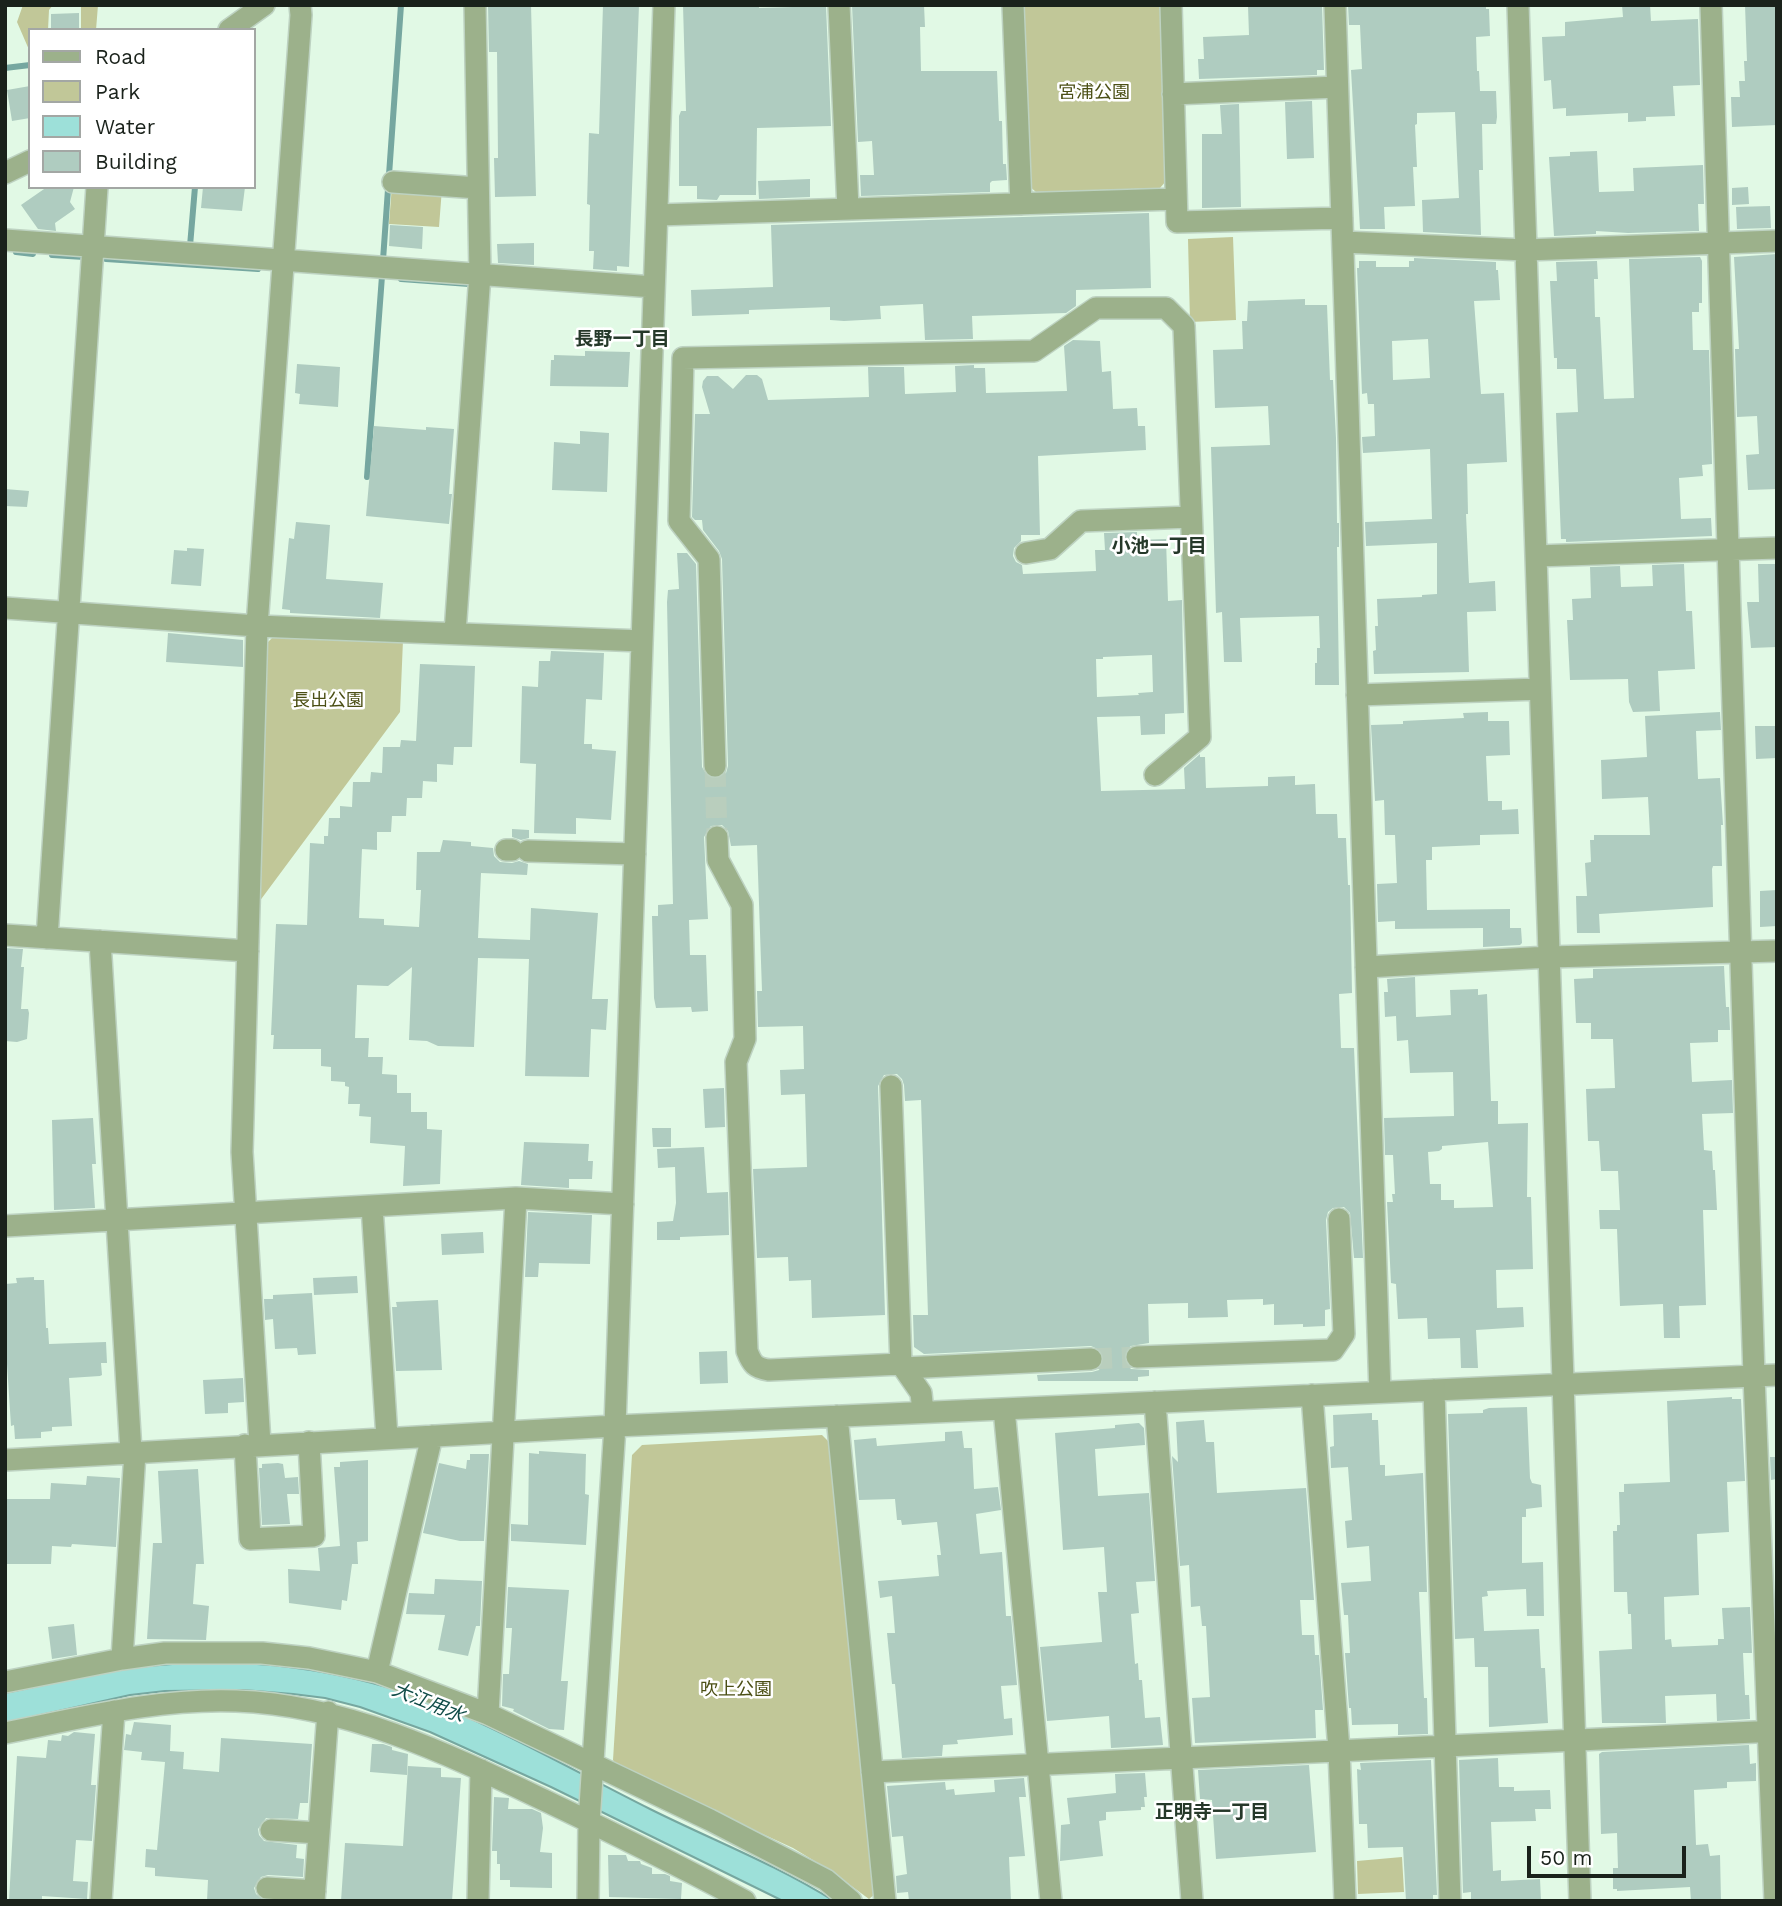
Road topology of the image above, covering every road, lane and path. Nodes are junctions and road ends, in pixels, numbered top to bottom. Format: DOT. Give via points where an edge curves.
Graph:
graph roads {
  1 [pos="264,5"];
  2 [pos="300,5"];
  3 [pos="475,5"];
  4 [pos="664,5"];
  5 [pos="839,5"];
  6 [pos="1013,5"];
  7 [pos="1171,5"];
  8 [pos="1335,5"];
  9 [pos="1518,5"];
  10 [pos="1710,5"];
  11 [pos="232,28"];
  12 [pos="1337,87"];
  13 [pos="1173,94"];
  14 [pos="28,162"];
  15 [pos="5,173"];
  16 [pos="393,181"];
  17 [pos="478,188"];
  18 [pos="97,189"];
  19 [pos="1176,199"];
  20 [pos="1021,204"];
  21 [pos="848,209"];
  22 [pos="657,215"];
  23 [pos="1342,218"];
  24 [pos="5,240"];
  25 [pos="1777,241"];
  26 [pos="1343,242"];
  27 [pos="1718,243"];
  28 [pos="93,246"];
  29 [pos="1526,250"];
  30 [pos="284,260"];
  31 [pos="480,274"];
  32 [pos="654,287"];
  33 [pos="1191,517"];
  34 [pos="1777,548"];
  35 [pos="1728,550"];
  36 [pos="1026,553"];
  37 [pos="1536,556"];
  38 [pos="5,608"];
  39 [pos="70,613"];
  40 [pos="257,626"];
  41 [pos="455,633"];
  42 [pos="642,641"];
  43 [pos="1540,690"];
  44 [pos="1357,695"];
  45 [pos="715,766"];
  46 [pos="1155,775"];
  47 [pos="717,837"];
  48 [pos="515,850"];
  49 [pos="635,854"];
  50 [pos="5,935"];
  51 [pos="47,938"];
  52 [pos="100,941"];
  53 [pos="248,951"];
  54 [pos="1741,951"];
  55 [pos="1777,951"];
  56 [pos="1549,957"];
  57 [pos="1366,967"];
  58 [pos="891,1086"];
  59 [pos="516,1198"];
  60 [pos="623,1204"];
  61 [pos="372,1206"];
  62 [pos="245,1212"];
  63 [pos="1339,1219"];
  64 [pos="117,1220"];
  65 [pos="5,1226"];
  66 [pos="1137,1357"];
  67 [pos="1091,1359"];
  68 [pos="903,1366"];
  69 [pos="1777,1375"];
  70 [pos="1754,1376"];
  71 [pos="1563,1384"];
  72 [pos="1434,1390"];
  73 [pos="1380,1392"];
  74 [pos="1312,1395"];
  75 [pos="1155,1402"];
  76 [pos="1004,1409"];
  77 [pos="923,1412"];
  78 [pos="837,1416"];
  79 [pos="615,1426"];
  80 [pos="505,1432"];
  81 [pos="432,1436"];
  82 [pos="387,1438"];
  83 [pos="309,1442"];
  84 [pos="253,1445"];
  85 [pos="133,1452"];
  86 [pos="5,1460"];
  87 [pos="122,1659"];
  88 [pos="377,1672"];
  89 [pos="5,1682"];
  90 [pos="114,1711"];
  91 [pos="328,1712"];
  92 [pos="488,1714"];
  93 [pos="1773,1731"];
  94 [pos="5,1733"];
  95 [pos="1575,1739"];
  96 [pos="1445,1745"];
  97 [pos="1339,1750"];
  98 [pos="1181,1757"];
  99 [pos="1039,1764"];
  100 [pos="593,1768"];
  101 [pos="481,1770"];
  102 [pos="872,1772"];
  103 [pos="589,1819"];
  104 [pos="271,1830"];
  105 [pos="318,1833"];
  106 [pos="267,1888"];
  107 [pos="314,1896"];
  108 [pos="101,1901"];
  109 [pos="478,1901"];
  110 [pos="587,1901"];
  111 [pos="746,1901"];
  112 [pos="851,1901"];
  113 [pos="885,1901"];
  114 [pos="1051,1901"];
  115 [pos="1192,1901"];
  116 [pos="1345,1901"];
  117 [pos="1450,1901"];
  118 [pos="1580,1901"];
  119 [pos="1774,1901"];
  1 -- 11 [label="street"];
  2 -- 30 [label="street"];
  3 -- 17 [label="street"];
  4 -- 22 [label="street"];
  5 -- 21 [label="street"];
  6 -- 20 [label="street"];
  7 -- 13 [label="street"];
  8 -- 12 [label="street"];
  9 -- 29 [label="street"];
  10 -- 27 [label="street"];
  12 -- 13 [label="street"];
  12 -- 23 [label="street"];
  13 -- 19 [label="street"];
  14 -- 15 [label="street"];
  16 -- 17 [label="street"];
  17 -- 31 [label="street"];
  18 -- 28 [label="street"];
  19 -- 20 [label="street"];
  19 -- 23 [label="street" via="1177,222"];
  20 -- 21 [label="street"];
  21 -- 22 [label="street"];
  22 -- 32 [label="street"];
  23 -- 26 [label="street"];
  24 -- 28 [label="street"];
  25 -- 27 [label="street"];
  26 -- 29 [label="street"];
  26 -- 44 [label="street"];
  27 -- 29 [label="street"];
  27 -- 35 [label="street"];
  28 -- 30 [label="street"];
  28 -- 39 [label="street"];
  29 -- 37 [label="street"];
  30 -- 31 [label="street"];
  30 -- 40 [label="street"];
  31 -- 32 [label="street"];
  31 -- 41 [label="street"];
  32 -- 42 [label="street"];
  33 -- 36 [label="street" via="1081,522 1050,549"];
  33 -- 45 [label="street" via="1184,326 1166,308 1096,309 1034,351 683,358 679,522 709,559"];
  33 -- 46 [label="street" via="1200,737"];
  34 -- 35 [label="street"];
  35 -- 37 [label="street"];
  35 -- 54 [label="street"];
  37 -- 43 [label="street"];
  38 -- 39 [label="street"];
  39 -- 40 [label="street"];
  39 -- 51 [label="street"];
  40 -- 41 [label="street"];
  40 -- 53 [label="street"];
  41 -- 42 [label="street"];
  42 -- 49 [label="street"];
  43 -- 44 [label="street"];
  43 -- 56 [label="street"];
  44 -- 57 [label="street"];
  47 -- 68 [label="street" via="718,860 742,905 746,1039 736,1062 747,1351 751,1362 769,1370"];
  48 -- 49 [label="street"];
  49 -- 60 [label="street"];
  50 -- 51 [label="street"];
  51 -- 52 [label="street"];
  52 -- 53 [label="street"];
  52 -- 64 [label="street"];
  53 -- 62 [label="street" via="242,1152"];
  54 -- 55 [label="street"];
  54 -- 56 [label="street"];
  54 -- 70 [label="street"];
  56 -- 57 [label="street"];
  56 -- 71 [label="street"];
  57 -- 73 [label="street"];
  58 -- 68 [label="street"];
  59 -- 60 [label="street"];
  59 -- 61 [label="street"];
  59 -- 80 [label="street"];
  60 -- 79 [label="street"];
  61 -- 62 [label="street"];
  61 -- 82 [label="street"];
  62 -- 64 [label="street"];
  62 -- 84 [label="street"];
  63 -- 66 [label="street" via="1344,1334 1333,1350"];
  64 -- 65 [label="street"];
  64 -- 85 [label="street"];
  67 -- 68 [label="street"];
  68 -- 77 [label="street" via="921,1393"];
  69 -- 70 [label="street"];
  70 -- 71 [label="street"];
  70 -- 93 [label="street"];
  71 -- 72 [label="street"];
  71 -- 95 [label="street"];
  72 -- 73 [label="street"];
  72 -- 96 [label="street"];
  73 -- 74 [label="street"];
  74 -- 75 [label="street"];
  74 -- 97 [label="street"];
  75 -- 76 [label="street"];
  75 -- 98 [label="street"];
  76 -- 77 [label="street"];
  76 -- 99 [label="street"];
  77 -- 78 [label="street"];
  78 -- 79 [label="street"];
  78 -- 102 [label="street"];
  79 -- 80 [label="street"];
  79 -- 100 [label="street"];
  80 -- 81 [label="street"];
  80 -- 92 [label="street"];
  81 -- 82 [label="street"];
  81 -- 88 [label="street"];
  82 -- 83 [label="street"];
  83 -- 84 [label="street"];
  83 -- 84 [label="street" via="314,1536 250,1539"];
  84 -- 85 [label="street"];
  85 -- 86 [label="street"];
  85 -- 87 [label="street"];
  87 -- 88 [label="street" via="165,1653 262,1653"];
  87 -- 89 [label="street"];
  88 -- 92 [label="street"];
  90 -- 91 [label="street" via="236,1701"];
  90 -- 94 [label="street"];
  90 -- 108 [label="street"];
  91 -- 101 [label="street" via="409,1738"];
  91 -- 105 [label="street"];
  92 -- 100 [label="street"];
  93 -- 95 [label="street"];
  93 -- 119 [label="street"];
  95 -- 96 [label="street"];
  95 -- 118 [label="street"];
  96 -- 97 [label="street"];
  96 -- 117 [label="street"];
  97 -- 98 [label="street"];
  97 -- 116 [label="street"];
  98 -- 99 [label="street"];
  98 -- 115 [label="street"];
  99 -- 102 [label="street"];
  99 -- 114 [label="street"];
  100 -- 103 [label="street"];
  100 -- 112 [label="street" via="710,1820 826,1880"];
  101 -- 103 [label="street"];
  101 -- 109 [label="street"];
  102 -- 113 [label="street"];
  103 -- 110 [label="street"];
  103 -- 111 [label="street"];
  104 -- 105 [label="street"];
  105 -- 107 [label="street"];
  106 -- 107 [label="street"];
}
